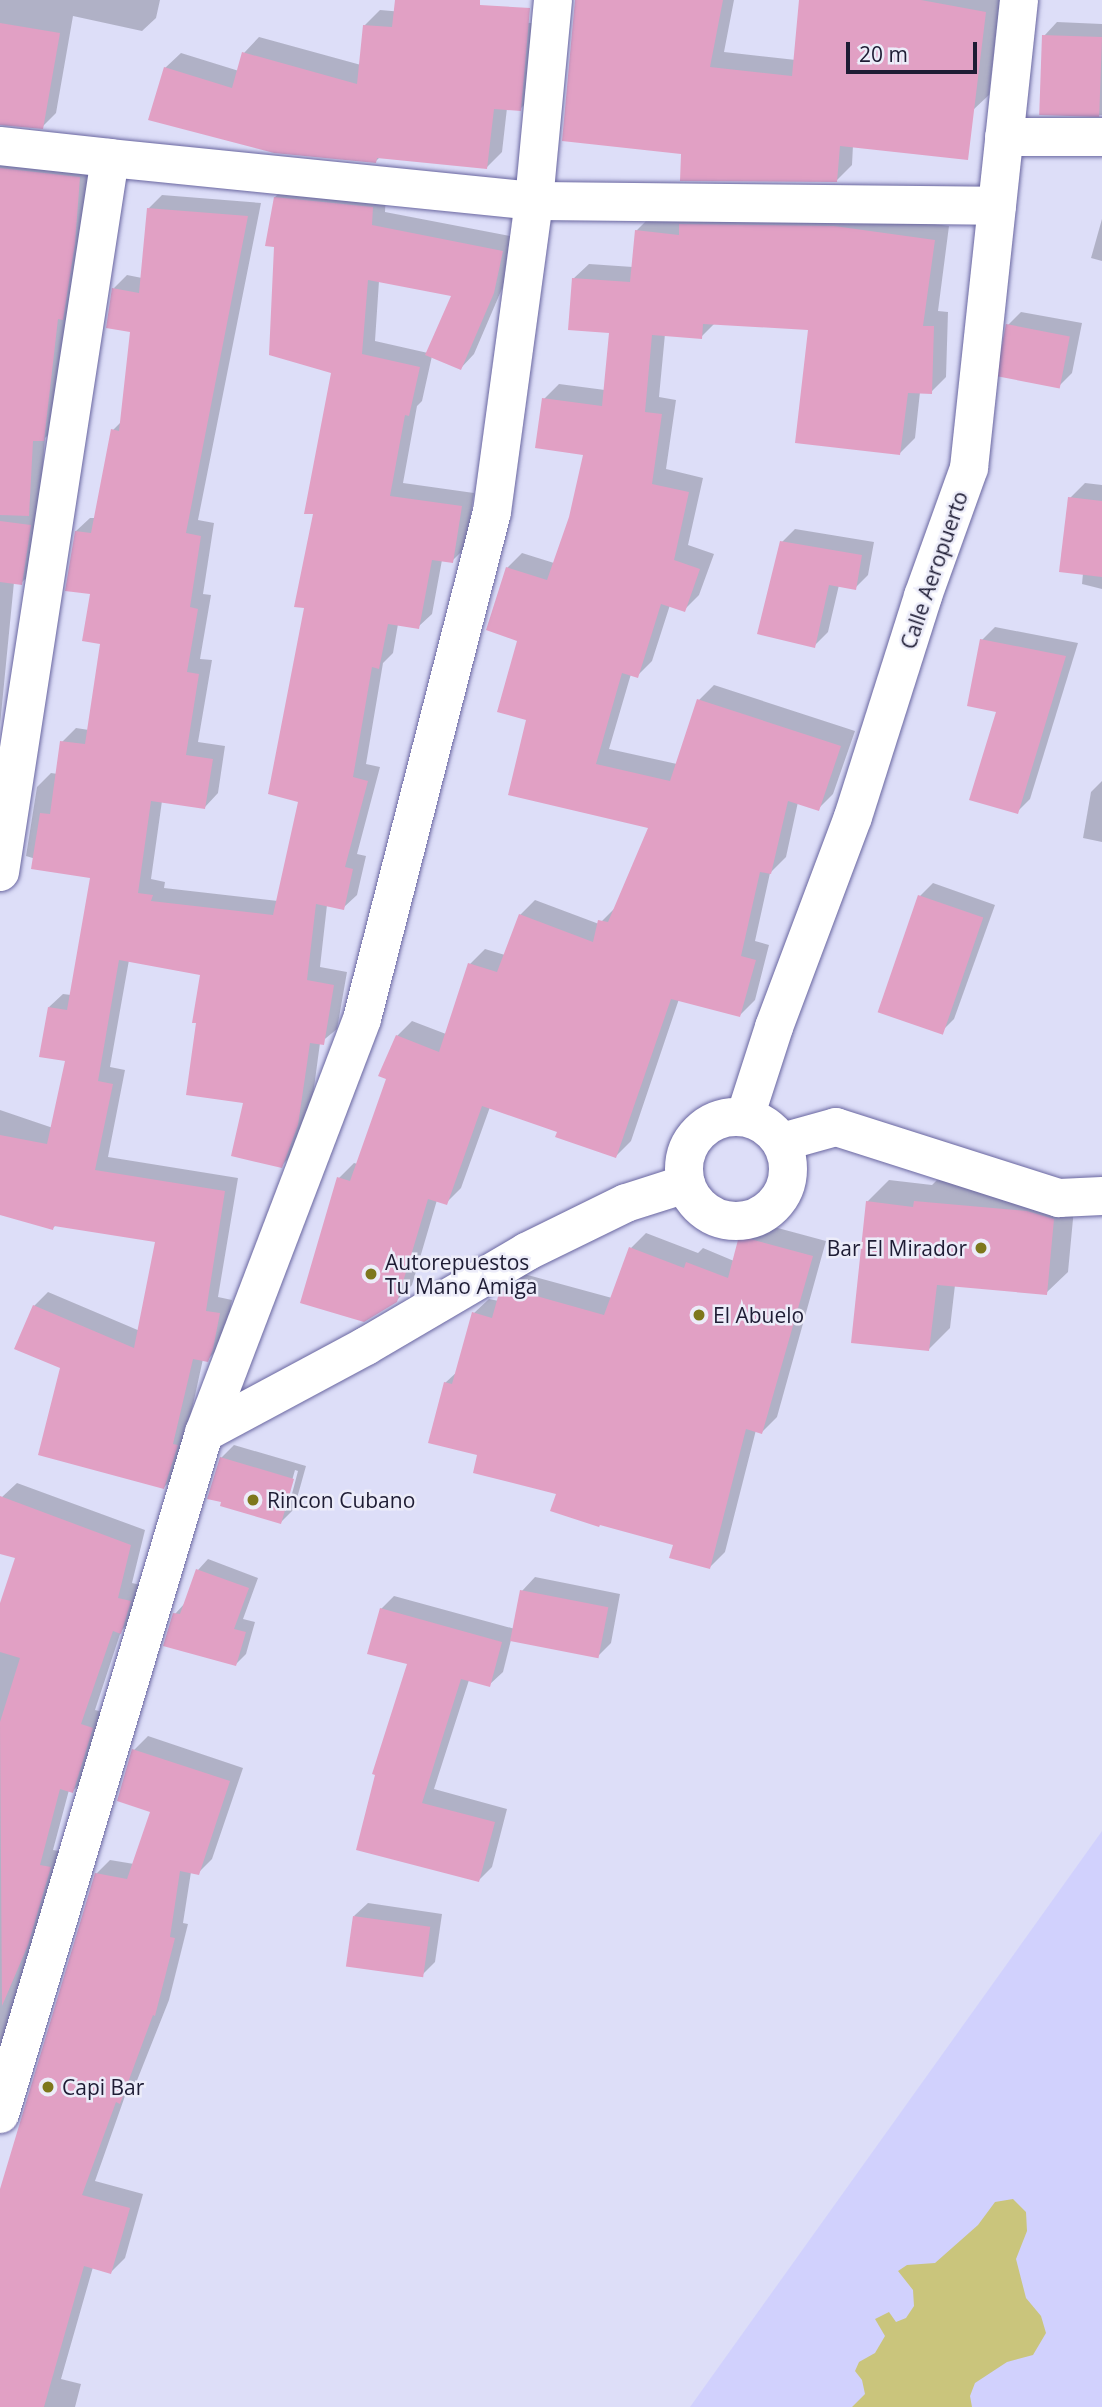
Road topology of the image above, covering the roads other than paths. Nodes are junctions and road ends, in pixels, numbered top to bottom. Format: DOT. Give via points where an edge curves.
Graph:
graph roads {
  1 [pos="553,0"];
  2 [pos="1019,0"];
  3 [pos="1004,137"];
  4 [pos="1102,137"];
  5 [pos="0,146"];
  6 [pos="110,158"];
  7 [pos="534,201"];
  8 [pos="997,206"];
  9 [pos="0,872"];
  10 [pos="745,1117"];
  11 [pos="782,1142"];
  12 [pos="686,1184"];
  13 [pos="1102,1196"];
  14 [pos="204,1433"];
  15 [pos="0,2114"];
  1 -- 7 [label="street"];
  2 -- 3 [label="street, Calle Aeropuerto"];
  3 -- 4 [label="street"];
  3 -- 8 [label="street, Calle Aeropuerto"];
  5 -- 6 [label="street"];
  6 -- 7 [label="street"];
  6 -- 9 [label="street"];
  7 -- 8 [label="street"];
  7 -- 14 [label="street" via="492,512 362,1019"];
  8 -- 10 [label="street, Calle Aeropuerto" via="969,468 853,817"];
  10 -- 11 [label="street" via="766,1126"];
  10 -- 12 [label="street" via="718,1120 697,1135 685,1158"];
  11 -- 12 [label="street" via="788,1163 786,1185 775,1204 758,1217 736,1222 714,1216 697,1204"];
  11 -- 13 [label="street" via="836,1127 1059,1198"];
  12 -- 14 [label="street" via="626,1203 526,1252 366,1346"];
  14 -- 15 [label="street"];
}
